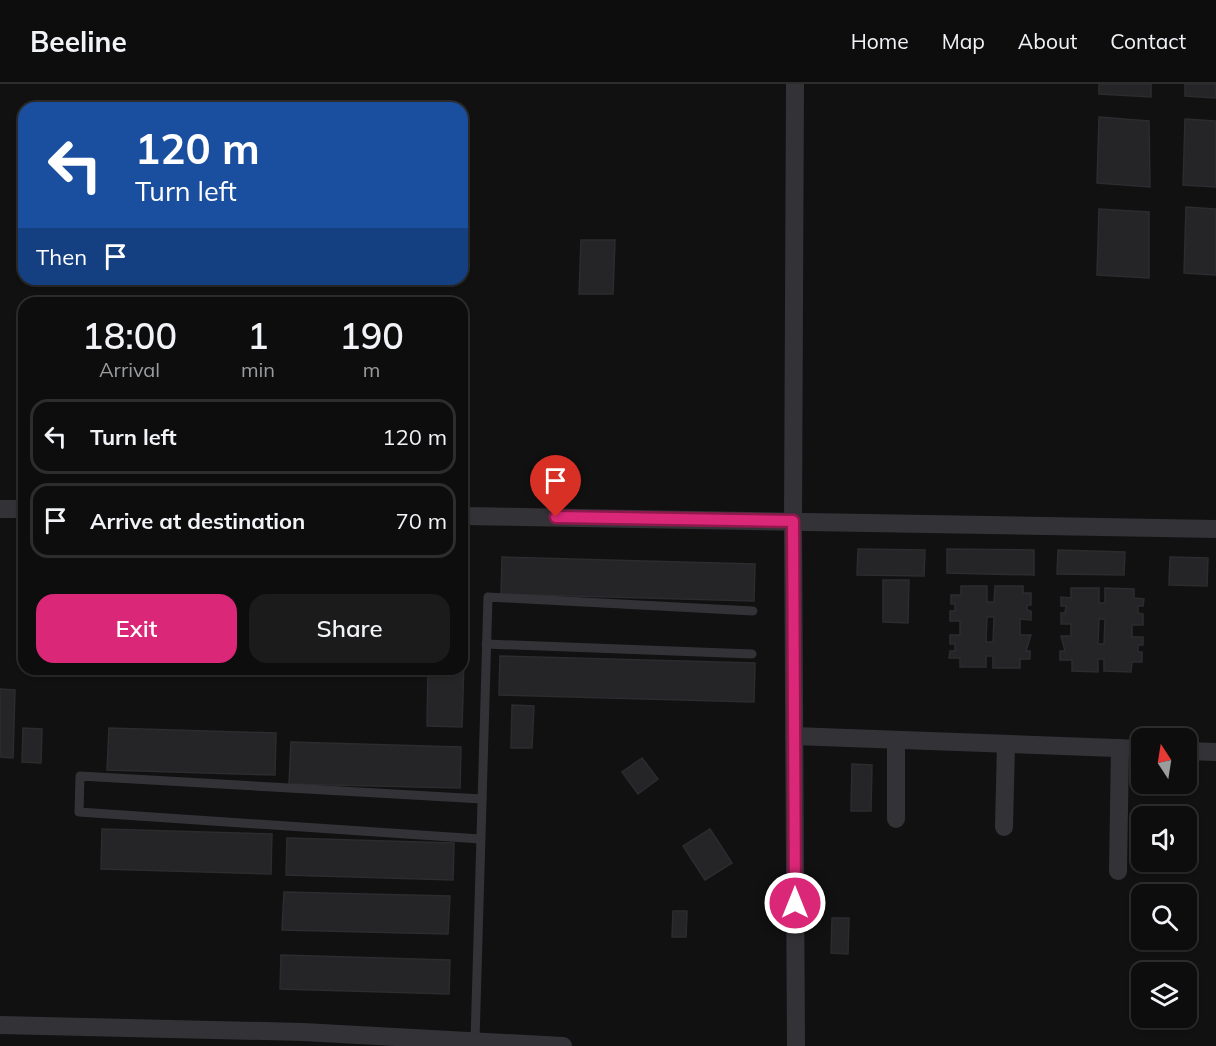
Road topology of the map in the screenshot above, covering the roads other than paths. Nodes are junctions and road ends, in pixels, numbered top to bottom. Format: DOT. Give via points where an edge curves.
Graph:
graph roads {
  1 [pos="795,84"];
  2 [pos="0,509"];
  3 [pos="18,509"];
  4 [pos="468,516"];
  5 [pos="793,521"];
  6 [pos="1216,529"];
  7 [pos="753,611"];
  8 [pos="486,644"];
  9 [pos="752,654"];
  10 [pos="794,736"];
  11 [pos="896,740"];
  12 [pos="1006,744"];
  13 [pos="1120,748"];
  14 [pos="1131,748"];
  15 [pos="1197,751"];
  16 [pos="1216,752"];
  17 [pos="482,799"];
  18 [pos="896,819"];
  19 [pos="1004,827"];
  20 [pos="480,839"];
  21 [pos="1118,870"];
  22 [pos="0,1025"];
  23 [pos="475,1041"];
  24 [pos="563,1046"];
  25 [pos="796,1046"];
  1 -- 5 [label="street"];
  2 -- 3 [label="street"];
  4 -- 5 [label="street"];
  5 -- 6 [label="street"];
  5 -- 10 [label="street"];
  7 -- 8 [label="lane" via="488,597"];
  8 -- 9 [label="lane"];
  8 -- 17 [label="lane"];
  10 -- 11 [label="street"];
  10 -- 25 [label="street"];
  11 -- 12 [label="street"];
  11 -- 18 [label="street"];
  12 -- 13 [label="street"];
  12 -- 19 [label="street"];
  13 -- 14 [label="street"];
  13 -- 21 [label="street"];
  15 -- 16 [label="street"];
  17 -- 20 [label="lane"];
  17 -- 20 [label="lane" via="80,776 79,812"];
  20 -- 23 [label="lane"];
  22 -- 23 [label="street" via="303,1032"];
  23 -- 24 [label="street"];
}
